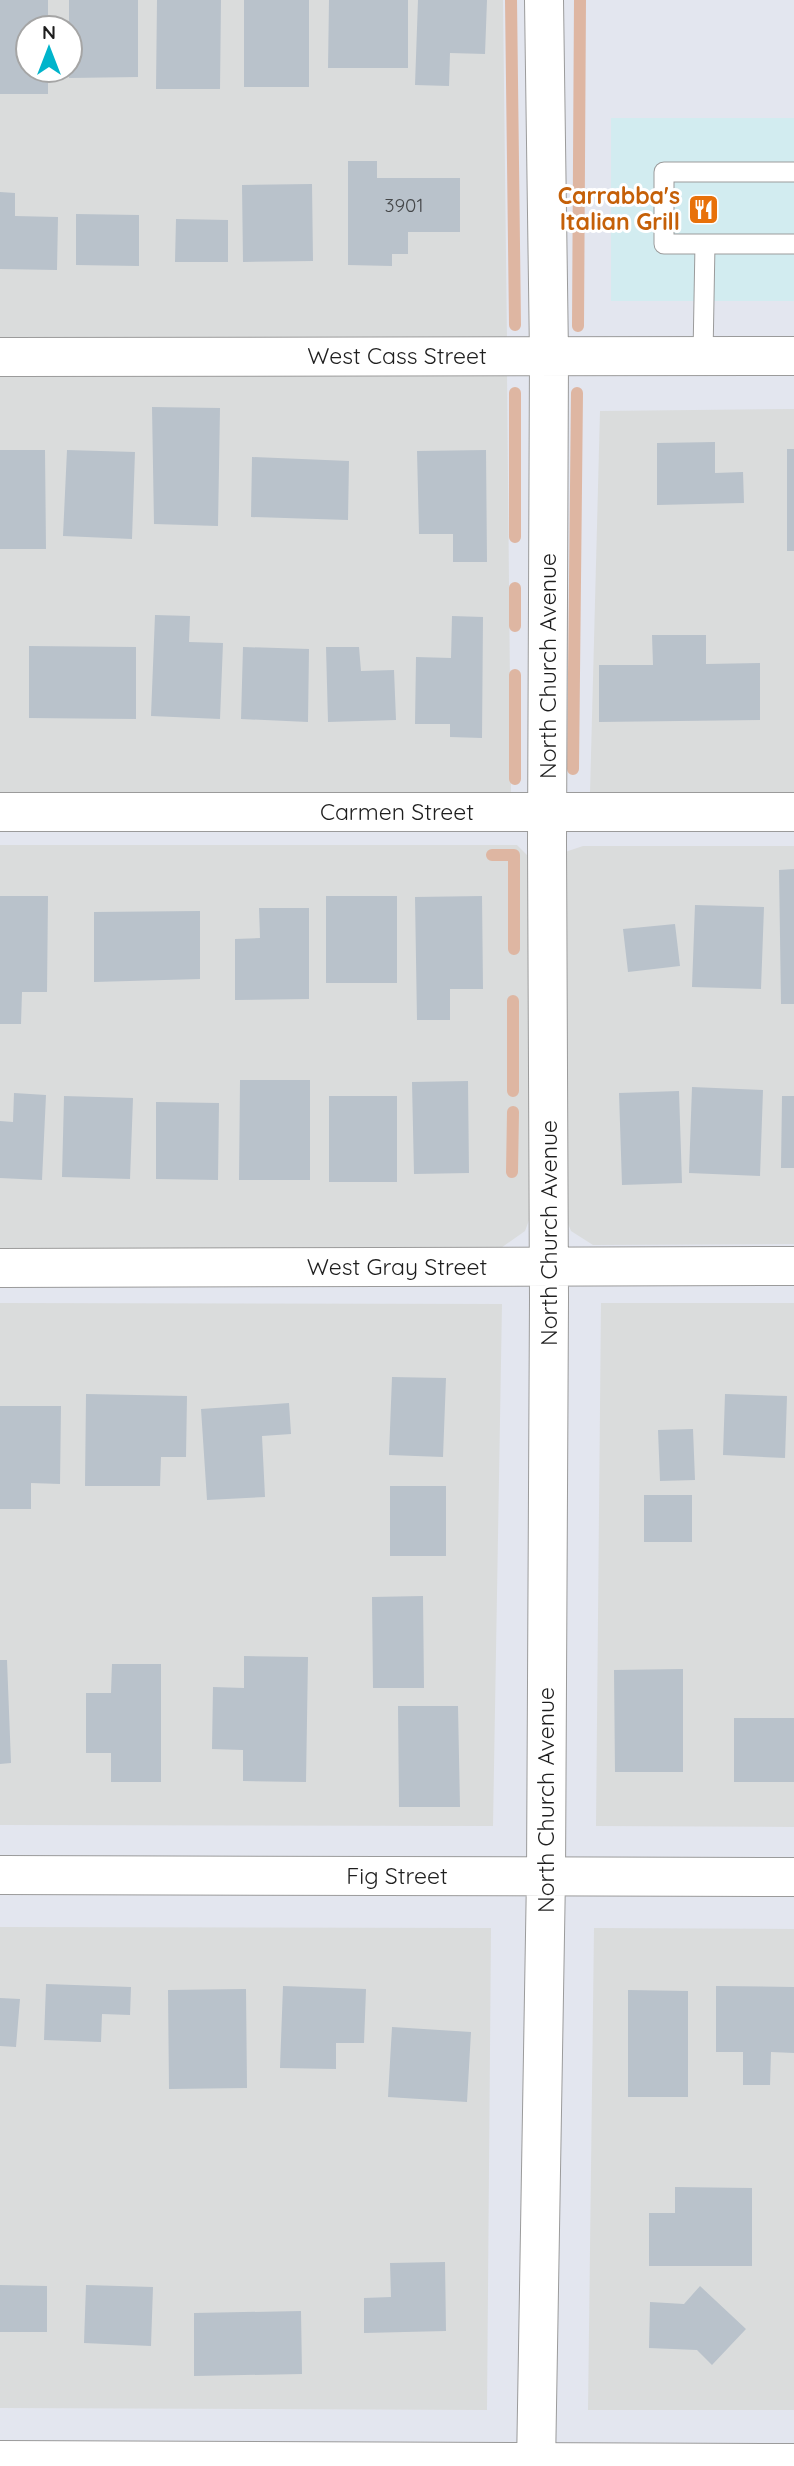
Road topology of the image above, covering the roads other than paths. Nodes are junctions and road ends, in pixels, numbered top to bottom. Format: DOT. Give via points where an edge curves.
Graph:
graph roads {
  1 [pos="544,0"];
  2 [pos="794,172"];
  3 [pos="705,244"];
  4 [pos="794,244"];
  5 [pos="550,355"];
  6 [pos="704,355"];
  7 [pos="794,356"];
  8 [pos="0,357"];
  9 [pos="0,812"];
  10 [pos="547,812"];
  11 [pos="794,812"];
  12 [pos="794,1266"];
  13 [pos="550,1267"];
  14 [pos="0,1268"];
  15 [pos="0,1875"];
  16 [pos="545,1876"];
  17 [pos="794,1877"];
  18 [pos="0,2460"];
  19 [pos="794,2463"];
  20 [pos="536,2464"];
  1 -- 5 [label="street, North Church Avenue"];
  2 -- 3 [label="lane" via="664,172 664,244"];
  3 -- 4 [label="lane"];
  3 -- 6 [label="lane"];
  5 -- 6 [label="street, West Cass Street"];
  5 -- 8 [label="street, West Cass Street"];
  5 -- 10 [label="street, North Church Avenue"];
  6 -- 7 [label="street, West Cass Street"];
  9 -- 10 [label="street, Carmen Street"];
  10 -- 11 [label="street, Carmen Street"];
  10 -- 13 [label="street, North Church Avenue"];
  12 -- 13 [label="street, West Gray Street"];
  13 -- 14 [label="street, West Gray Street"];
  13 -- 16 [label="street, North Church Avenue"];
  15 -- 16 [label="street, Fig Street"];
  16 -- 17 [label="street, Fig Street"];
  16 -- 20 [label="street, North Church Avenue"];
  18 -- 20 [label="street"];
  19 -- 20 [label="street"];
}
